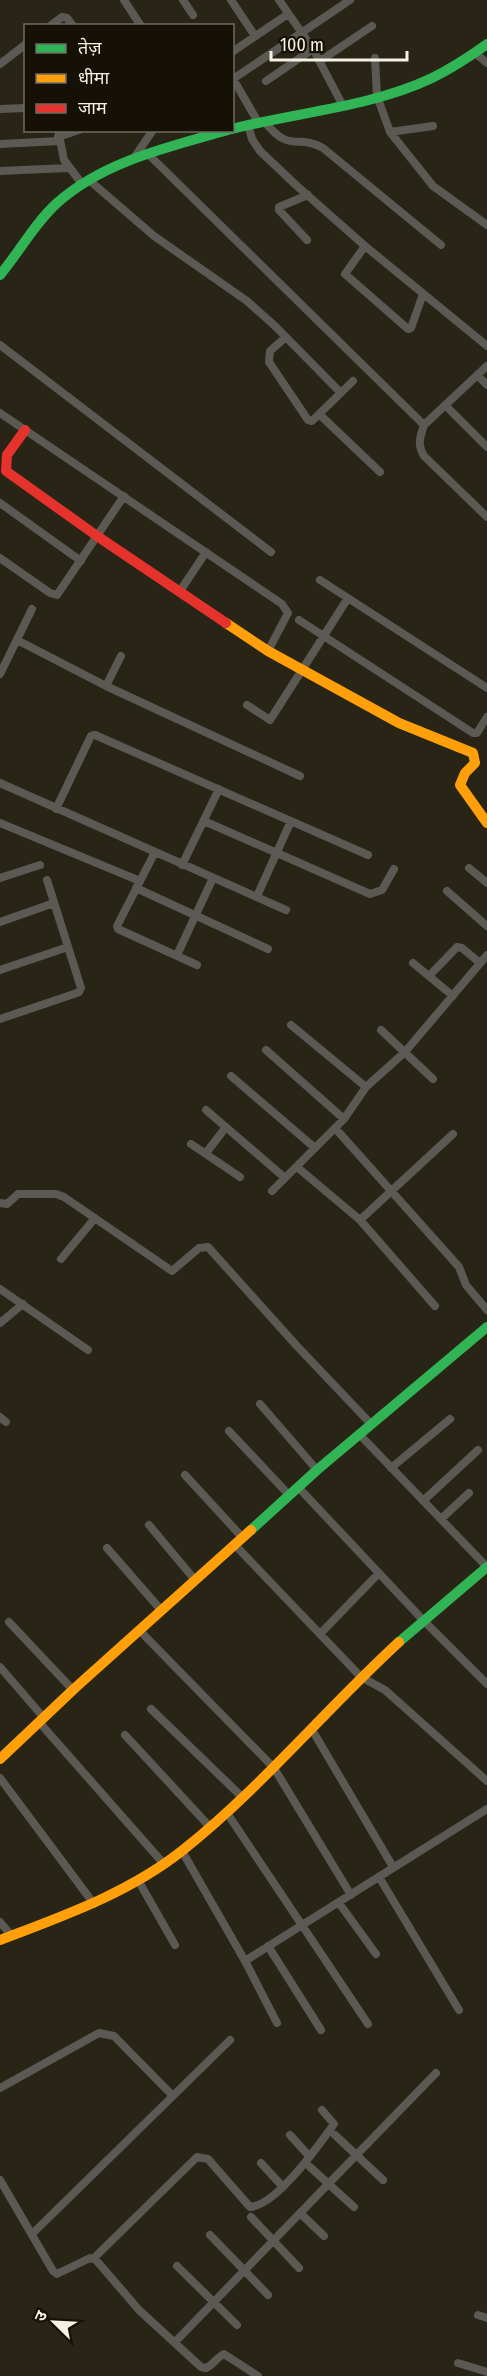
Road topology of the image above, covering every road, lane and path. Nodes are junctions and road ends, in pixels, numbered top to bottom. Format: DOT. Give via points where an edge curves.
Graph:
graph roads {
  1 [pos="124,0"];
  2 [pos="183,0"];
  3 [pos="231,0"];
  4 [pos="291,0"];
  5 [pos="350,0"];
  6 [pos="281,3"];
  7 [pos="288,14"];
  8 [pos="193,15"];
  9 [pos="53,24"];
  10 [pos="72,24"];
  11 [pos="140,24"];
  12 [pos="372,26"];
  13 [pos="302,34"];
  14 [pos="255,36"];
  15 [pos="487,44"];
  16 [pos="24,46"];
  17 [pos="313,49"];
  18 [pos="234,51"];
  19 [pos="475,53"];
  20 [pos="375,58"];
  21 [pos="320,61"];
  22 [pos="487,63"];
  23 [pos="0,64"];
  24 [pos="234,77"];
  25 [pos="234,80"];
  26 [pos="266,81"];
  27 [pos="377,96"];
  28 [pos="342,104"];
  29 [pos="24,108"];
  30 [pos="0,109"];
  31 [pos="257,123"];
  32 [pos="433,126"];
  33 [pos="234,129"];
  34 [pos="152,132"];
  35 [pos="390,132"];
  36 [pos="209,133"];
  37 [pos="58,136"];
  38 [pos="0,144"];
  39 [pos="148,154"];
  40 [pos="135,158"];
  41 [pos="68,168"];
  42 [pos="0,171"];
  43 [pos="85,182"];
  44 [pos="308,195"];
  45 [pos="487,225"];
  46 [pos="308,240"];
  47 [pos="441,245"];
  48 [pos="365,246"];
  49 [pos="0,275"];
  50 [pos="423,294"];
  51 [pos="286,337"];
  52 [pos="0,345"];
  53 [pos="487,346"];
  54 [pos="487,366"];
  55 [pos="477,375"];
  56 [pos="353,381"];
  57 [pos="487,386"];
  58 [pos="341,393"];
  59 [pos="445,405"];
  60 [pos="0,413"];
  61 [pos="319,414"];
  62 [pos="424,425"];
  63 [pos="25,430"];
  64 [pos="487,447"];
  65 [pos="380,472"];
  66 [pos="124,496"];
  67 [pos="0,503"];
  68 [pos="487,517"];
  69 [pos="97,536"];
  70 [pos="206,552"];
  71 [pos="271,552"];
  72 [pos="81,561"];
  73 [pos="1,562"];
  74 [pos="320,580"];
  75 [pos="180,591"];
  76 [pos="348,598"];
  77 [pos="33,609"];
  78 [pos="299,620"];
  79 [pos="324,636"];
  80 [pos="17,640"];
  81 [pos="268,651"];
  82 [pos="121,656"];
  83 [pos="302,670"];
  84 [pos="0,674"];
  85 [pos="106,686"];
  86 [pos="487,688"];
  87 [pos="246,705"];
  88 [pos="487,717"];
  89 [pos="300,776"];
  90 [pos="0,783"];
  91 [pos="219,789"];
  92 [pos="56,809"];
  93 [pos="204,821"];
  94 [pos="291,821"];
  95 [pos="0,823"];
  96 [pos="487,823"];
  97 [pos="155,852"];
  98 [pos="277,853"];
  99 [pos="368,855"];
  100 [pos="40,865"];
  101 [pos="182,865"];
  102 [pos="469,868"];
  103 [pos="394,869"];
  104 [pos="0,878"];
  105 [pos="213,878"];
  106 [pos="47,880"];
  107 [pos="487,883"];
  108 [pos="138,885"];
  109 [pos="447,891"];
  110 [pos="256,896"];
  111 [pos="54,903"];
  112 [pos="286,910"];
  113 [pos="196,917"];
  114 [pos="0,922"];
  115 [pos="487,926"];
  116 [pos="68,947"];
  117 [pos="268,950"];
  118 [pos="487,955"];
  119 [pos="177,956"];
  120 [pos="413,963"];
  121 [pos="480,963"];
  122 [pos="197,965"];
  123 [pos="0,970"];
  124 [pos="429,976"];
  125 [pos="453,996"];
  126 [pos="0,1019"];
  127 [pos="291,1024"];
  128 [pos="381,1030"];
  129 [pos="266,1050"];
  130 [pos="405,1052"];
  131 [pos="231,1076"];
  132 [pos="433,1079"];
  133 [pos="366,1087"];
  134 [pos="206,1110"];
  135 [pos="344,1119"];
  136 [pos="226,1127"];
  137 [pos="335,1128"];
  138 [pos="453,1134"];
  139 [pos="191,1144"];
  140 [pos="315,1148"];
  141 [pos="206,1153"];
  142 [pos="297,1167"];
  143 [pos="240,1177"];
  144 [pos="285,1179"];
  145 [pos="392,1190"];
  146 [pos="272,1191"];
  147 [pos="0,1203"];
  148 [pos="95,1218"];
  149 [pos="360,1220"];
  150 [pos="61,1259"];
  151 [pos="0,1289"];
  152 [pos="23,1304"];
  153 [pos="435,1306"];
  154 [pos="487,1310"];
  155 [pos="0,1323"];
  156 [pos="486,1330"];
  157 [pos="88,1350"];
  158 [pos="260,1404"];
  159 [pos="450,1419"];
  160 [pos="371,1424"];
  161 [pos="229,1431"];
  162 [pos="359,1434"];
  163 [pos="478,1450"];
  164 [pos="392,1468"];
  165 [pos="317,1470"];
  166 [pos="185,1475"];
  167 [pos="298,1487"];
  168 [pos="469,1492"];
  169 [pos="289,1495"];
  170 [pos="423,1501"];
  171 [pos="441,1519"];
  172 [pos="149,1525"];
  173 [pos="238,1541"];
  174 [pos="107,1548"];
  175 [pos="487,1567"];
  176 [pos="379,1573"];
  177 [pos="195,1580"];
  178 [pos="161,1610"];
  179 [pos="423,1620"];
  180 [pos="9,1622"];
  181 [pos="140,1631"];
  182 [pos="320,1634"];
  183 [pos="0,1667"];
  184 [pos="362,1677"];
  185 [pos="487,1684"];
  186 [pos="73,1690"];
  187 [pos="151,1709"];
  188 [pos="41,1720"];
  189 [pos="311,1728"];
  190 [pos="125,1735"];
  191 [pos="0,1759"];
  192 [pos="274,1768"];
  193 [pos="0,1778"];
  194 [pos="487,1781"];
  195 [pos="242,1797"];
  196 [pos="487,1809"];
  197 [pos="226,1813"];
  198 [pos="210,1827"];
  199 [pos="182,1851"];
  200 [pos="163,1863"];
  201 [pos="393,1867"];
  202 [pos="379,1877"];
  203 [pos="138,1880"];
  204 [pos="351,1895"];
  205 [pos="339,1903"];
  206 [pos="94,1904"];
  207 [pos="0,1922"];
  208 [pos="303,1926"];
  209 [pos="12,1936"];
  210 [pos="0,1940"];
  211 [pos="175,1945"];
  212 [pos="268,1946"];
  213 [pos="376,1954"];
  214 [pos="244,1961"];
  215 [pos="459,2010"];
  216 [pos="276,2024"];
  217 [pos="368,2024"];
  218 [pos="321,2030"];
  219 [pos="230,2040"];
  220 [pos="436,2073"];
  221 [pos="0,2088"];
  222 [pos="173,2096"];
  223 [pos="322,2110"];
  224 [pos="290,2135"];
  225 [pos="335,2135"];
  226 [pos="356,2155"];
  227 [pos="309,2156"];
  228 [pos="261,2163"];
  229 [pos="310,2167"];
  230 [pos="0,2180"];
  231 [pos="383,2180"];
  232 [pos="328,2184"];
  233 [pos="283,2187"];
  234 [pos="354,2207"];
  235 [pos="300,2213"];
  236 [pos="250,2217"];
  237 [pos="32,2234"];
  238 [pos="210,2235"];
  239 [pos="324,2236"];
  240 [pos="273,2241"];
  241 [pos="93,2259"];
  242 [pos="177,2266"];
  243 [pos="300,2268"];
  244 [pos="244,2271"];
  245 [pos="268,2295"];
  246 [pos="214,2302"];
  247 [pos="478,2315"];
  248 [pos="487,2318"];
  249 [pos="237,2325"];
  250 [pos="175,2342"];
  251 [pos="458,2362"];
  252 [pos="487,2372"];
  253 [pos="258,2376"];
  1 -- 11 [label="street"];
  2 -- 8 [label="street"];
  3 -- 14 [label="street"];
  4 -- 6 [label="street"];
  5 -- 13 [label="street"];
  6 -- 7 [label="street"];
  7 -- 13 [label="street"];
  7 -- 14 [label="street"];
  9 -- 10 [label="street" via="62,17"];
  12 -- 21 [label="street"];
  13 -- 17 [label="street"];
  13 -- 24 [label="street"];
  14 -- 18 [label="street"];
  15 -- 19 [label="street"];
  16 -- 23 [label="street"];
  17 -- 21 [label="street"];
  17 -- 26 [label="street"];
  19 -- 22 [label="street"];
  19 -- 27 [label="street" via="440,74"];
  20 -- 27 [label="street"];
  21 -- 28 [label="street"];
  25 -- 31 [label="street"];
  27 -- 28 [label="street"];
  27 -- 35 [label="street"];
  28 -- 31 [label="street"];
  29 -- 30 [label="street"];
  31 -- 33 [label="street"];
  31 -- 44 [label="street" via="252,138 260,151"];
  31 -- 47 [label="street" via="286,142 306,142 323,148"];
  32 -- 35 [label="street"];
  34 -- 40 [label="street"];
  35 -- 45 [label="street" via="433,186"];
  36 -- 39 [label="street"];
  37 -- 38 [label="street"];
  37 -- 41 [label="street"];
  39 -- 40 [label="street"];
  39 -- 62 [label="street"];
  40 -- 43 [label="street"];
  41 -- 42 [label="street"];
  41 -- 43 [label="street"];
  43 -- 49 [label="street" via="38,222"];
  43 -- 51 [label="street" via="234,291"];
  44 -- 46 [label="street" via="279,210"];
  44 -- 48 [label="street"];
  48 -- 50 [label="street"];
  48 -- 50 [label="street" via="345,274 408,329 414,324"];
  50 -- 53 [label="street"];
  51 -- 58 [label="street"];
  51 -- 61 [label="street" via="270,351 269,362 305,418 312,421"];
  52 -- 71 [label="street"];
  54 -- 55 [label="street"];
  55 -- 57 [label="street"];
  55 -- 59 [label="street"];
  56 -- 58 [label="street"];
  58 -- 61 [label="street"];
  59 -- 62 [label="street"];
  59 -- 64 [label="street"];
  60 -- 63 [label="street"];
  61 -- 65 [label="street"];
  62 -- 68 [label="street" via="419,448 424,456"];
  63 -- 66 [label="street"];
  63 -- 69 [label="street" via="4,459 6,471"];
  66 -- 69 [label="street"];
  66 -- 70 [label="street"];
  67 -- 72 [label="street"];
  69 -- 72 [label="street"];
  69 -- 75 [label="street"];
  70 -- 75 [label="street"];
  70 -- 81 [label="street" via="287,608 286,620"];
  72 -- 73 [label="street" via="57,595"];
  74 -- 76 [label="street"];
  75 -- 81 [label="street"];
  76 -- 79 [label="street"];
  76 -- 86 [label="street"];
  77 -- 80 [label="street"];
  78 -- 79 [label="street"];
  79 -- 83 [label="street"];
  79 -- 88 [label="street" via="473,733 477,733"];
  80 -- 84 [label="street"];
  80 -- 85 [label="street"];
  81 -- 83 [label="street"];
  82 -- 85 [label="street"];
  83 -- 87 [label="street" via="270,720"];
  83 -- 96 [label="street" via="399,723 473,753 475,763 460,785"];
  85 -- 89 [label="street"];
  90 -- 92 [label="street"];
  91 -- 92 [label="street" via="95,735 91,736"];
  91 -- 93 [label="street"];
  91 -- 94 [label="street"];
  92 -- 97 [label="street"];
  93 -- 98 [label="street"];
  93 -- 101 [label="street"];
  94 -- 98 [label="street"];
  94 -- 99 [label="street"];
  95 -- 108 [label="street"];
  97 -- 101 [label="street"];
  97 -- 108 [label="street"];
  98 -- 103 [label="street" via="370,894 382,890"];
  98 -- 110 [label="street"];
  100 -- 104 [label="street"];
  101 -- 105 [label="street"];
  102 -- 107 [label="street"];
  105 -- 110 [label="street"];
  105 -- 113 [label="street"];
  106 -- 111 [label="street"];
  108 -- 113 [label="street"];
  108 -- 119 [label="street" via="118,929"];
  109 -- 115 [label="street"];
  110 -- 112 [label="street"];
  111 -- 114 [label="street"];
  111 -- 116 [label="street"];
  113 -- 117 [label="street"];
  113 -- 119 [label="street"];
  116 -- 123 [label="street"];
  116 -- 126 [label="street" via="79,992"];
  118 -- 121 [label="street"];
  119 -- 122 [label="street"];
  120 -- 124 [label="street"];
  121 -- 124 [label="street" via="457,947"];
  121 -- 125 [label="street"];
  124 -- 125 [label="street"];
  125 -- 130 [label="street"];
  127 -- 133 [label="street"];
  128 -- 130 [label="street"];
  129 -- 135 [label="street"];
  130 -- 132 [label="street"];
  130 -- 133 [label="street"];
  131 -- 140 [label="street"];
  133 -- 135 [label="street"];
  134 -- 136 [label="street"];
  135 -- 137 [label="street"];
  136 -- 141 [label="street"];
  136 -- 144 [label="street"];
  137 -- 140 [label="street"];
  137 -- 145 [label="street"];
  138 -- 145 [label="street"];
  139 -- 141 [label="street"];
  140 -- 142 [label="street"];
  141 -- 143 [label="street"];
  142 -- 144 [label="street"];
  142 -- 149 [label="street"];
  144 -- 146 [label="street"];
  145 -- 149 [label="street"];
  145 -- 154 [label="street" via="459,1267 466,1285"];
  147 -- 148 [label="street" via="7,1204 18,1194 56,1194"];
  148 -- 150 [label="street"];
  148 -- 160 [label="street" via="172,1271 199,1248 212,1250"];
  149 -- 153 [label="street"];
  151 -- 152 [label="street"];
  152 -- 155 [label="street"];
  152 -- 157 [label="street"];
  156 -- 160 [label="street"];
  158 -- 165 [label="street"];
  159 -- 164 [label="street"];
  160 -- 162 [label="street"];
  161 -- 169 [label="street"];
  162 -- 164 [label="street"];
  162 -- 165 [label="street"];
  163 -- 170 [label="street"];
  164 -- 170 [label="street"];
  165 -- 167 [label="street"];
  166 -- 173 [label="street"];
  167 -- 169 [label="street"];
  167 -- 176 [label="street"];
  168 -- 171 [label="street"];
  169 -- 173 [label="street"];
  170 -- 171 [label="street"];
  171 -- 175 [label="street"];
  172 -- 177 [label="street"];
  173 -- 177 [label="street"];
  173 -- 182 [label="street"];
  174 -- 178 [label="street"];
  175 -- 179 [label="street"];
  176 -- 179 [label="street"];
  176 -- 182 [label="street"];
  177 -- 178 [label="street"];
  178 -- 181 [label="street"];
  179 -- 184 [label="street"];
  179 -- 185 [label="street"];
  180 -- 186 [label="street"];
  181 -- 186 [label="street"];
  181 -- 192 [label="street"];
  182 -- 184 [label="street"];
  183 -- 188 [label="street"];
  184 -- 189 [label="street"];
  184 -- 194 [label="street" via="385,1690"];
  186 -- 188 [label="street"];
  187 -- 195 [label="street"];
  188 -- 191 [label="street"];
  188 -- 200 [label="street"];
  189 -- 192 [label="street"];
  189 -- 201 [label="street"];
  190 -- 198 [label="street"];
  192 -- 195 [label="street"];
  192 -- 204 [label="street"];
  193 -- 206 [label="street"];
  195 -- 197 [label="street"];
  196 -- 201 [label="street"];
  197 -- 198 [label="street"];
  197 -- 208 [label="street"];
  198 -- 199 [label="street"];
  199 -- 200 [label="street"];
  199 -- 214 [label="street"];
  200 -- 203 [label="street"];
  201 -- 202 [label="street"];
  202 -- 204 [label="street"];
  202 -- 215 [label="street"];
  203 -- 206 [label="street"];
  203 -- 211 [label="street"];
  204 -- 205 [label="street"];
  205 -- 208 [label="street"];
  205 -- 213 [label="street"];
  206 -- 209 [label="street"];
  207 -- 209 [label="street"];
  208 -- 212 [label="street"];
  208 -- 217 [label="street"];
  209 -- 210 [label="street"];
  212 -- 214 [label="street"];
  212 -- 218 [label="street"];
  214 -- 216 [label="street"];
  219 -- 222 [label="street"];
  220 -- 226 [label="street"];
  221 -- 222 [label="street" via="99,2032 114,2036"];
  222 -- 237 [label="street"];
  223 -- 227 [label="street" via="334,2124"];
  224 -- 227 [label="street"];
  225 -- 226 [label="street"];
  226 -- 231 [label="street"];
  226 -- 232 [label="street"];
  227 -- 233 [label="street"];
  228 -- 233 [label="street"];
  229 -- 232 [label="street"];
  230 -- 237 [label="street"];
  232 -- 234 [label="street"];
  232 -- 235 [label="street"];
  233 -- 241 [label="street" via="250,2207 208,2159 197,2157"];
  235 -- 239 [label="street"];
  235 -- 240 [label="street"];
  236 -- 240 [label="street"];
  237 -- 241 [label="street" via="57,2274"];
  238 -- 244 [label="street"];
  240 -- 243 [label="street"];
  240 -- 244 [label="street"];
  241 -- 250 [label="street"];
  242 -- 246 [label="street"];
  244 -- 245 [label="street"];
  244 -- 246 [label="street"];
  246 -- 249 [label="street"];
  246 -- 250 [label="street"];
  247 -- 248 [label="street"];
  250 -- 253 [label="street" via="201,2367 210,2367 224,2354"];
  251 -- 252 [label="street"];
}
